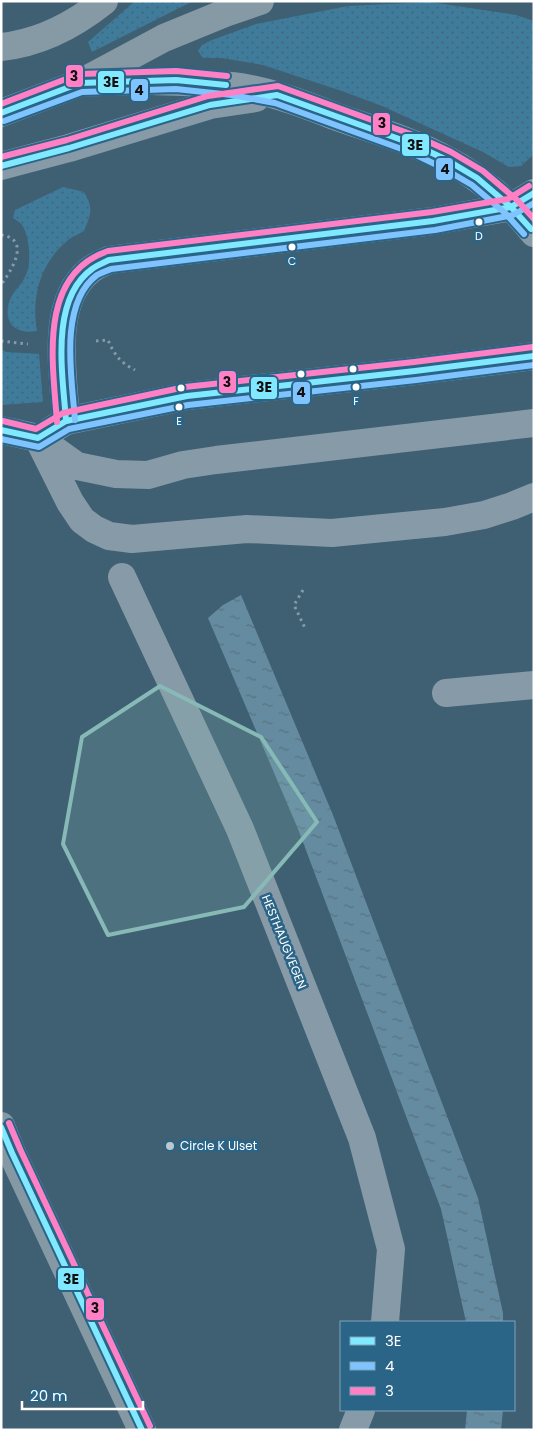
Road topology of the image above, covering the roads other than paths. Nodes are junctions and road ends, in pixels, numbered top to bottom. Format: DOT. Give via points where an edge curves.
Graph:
graph roads {
  1 [pos="104,1"];
  2 [pos="260,1"];
  3 [pos="1,47"];
  4 [pos="80,83"];
  5 [pos="277,95"];
  6 [pos="1,113"];
  7 [pos="1,166"];
  8 [pos="522,200"];
  9 [pos="534,233"];
  10 [pos="534,356"];
  11 [pos="66,421"];
  12 [pos="534,422"];
  13 [pos="1,430"];
  14 [pos="38,438"];
  15 [pos="534,497"];
  16 [pos="122,577"];
  17 [pos="534,685"];
  18 [pos="446,693"];
  19 [pos="1,1126"];
  20 [pos="385,1321"];
  21 [pos="361,1411"];
  22 [pos="142,1430"];
  23 [pos="353,1430"];
  1 -- 3 [label="highway" via="83,18 43,38"];
  2 -- 4 [label="highway" via="164,38"];
  4 -- 5 [label="street" via="176,80 234,86"];
  4 -- 6 [label="highway"];
  5 -- 7 [label="street" via="210,105"];
  5 -- 8 [label="street" via="412,144"];
  8 -- 9 [label="street"];
  8 -- 11 [label="street" via="433,221 109,260 89,271 71,292 67,302 61,344"];
  10 -- 11 [label="street" via="187,396"];
  11 -- 14 [label="street"];
  12 -- 14 [label="street" via="216,460 148,475 116,474 77,466"];
  13 -- 14 [label="street"];
  14 -- 15 [label="street" via="82,520 109,536 132,539 247,528 332,533 445,522 484,515"];
  16 -- 20 [label="street, HESTHAUGVEGEN" via="240,829 362,1138 391,1249"];
  17 -- 18 [label="street"];
  19 -- 22 [label="main road"];
  21 -- 23 [label="street"];
}
